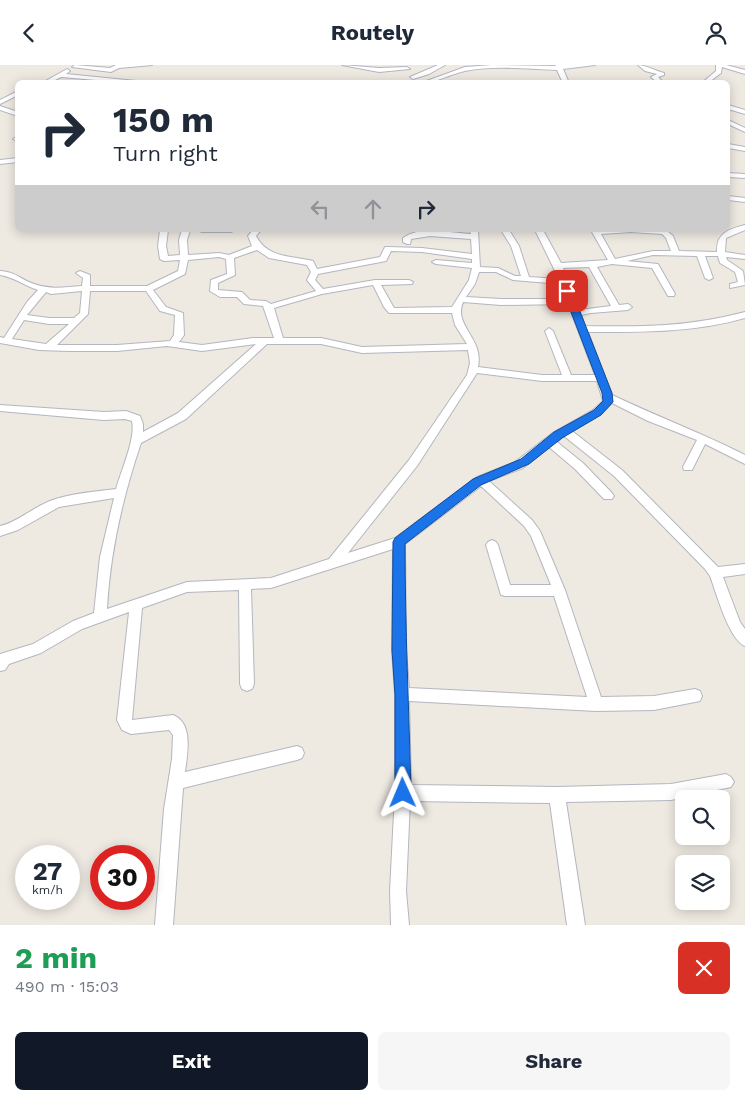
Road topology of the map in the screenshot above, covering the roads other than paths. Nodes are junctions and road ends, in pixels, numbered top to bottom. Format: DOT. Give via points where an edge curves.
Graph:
graph roads {
  1 [pos="149,65"];
  2 [pos="345,65"];
  3 [pos="442,65"];
  4 [pos="456,65"];
  5 [pos="584,65"];
  6 [pos="592,65"];
  7 [pos="641,65"];
  8 [pos="720,65"];
  9 [pos="76,66"];
  10 [pos="527,66"];
  11 [pos="558,66"];
  12 [pos="407,67"];
  13 [pos="484,67"];
  14 [pos="463,69"];
  15 [pos="745,72"];
  16 [pos="61,75"];
  17 [pos="413,77"];
  18 [pos="50,80"];
  19 [pos="121,80"];
  20 [pos="420,80"];
  21 [pos="430,80"];
  22 [pos="565,80"];
  23 [pos="658,80"];
  24 [pos="708,80"];
  25 [pos="15,94"];
  26 [pos="0,102"];
  27 [pos="730,107"];
  28 [pos="0,108"];
  29 [pos="15,113"];
  30 [pos="745,113"];
  31 [pos="730,123"];
  32 [pos="745,130"];
  33 [pos="730,147"];
  34 [pos="745,149"];
  35 [pos="15,160"];
  36 [pos="0,162"];
  37 [pos="730,175"];
  38 [pos="745,175"];
  39 [pos="730,199"];
  40 [pos="745,200"];
  41 [pos="745,227"];
  42 [pos="164,232"];
  43 [pos="185,232"];
  44 [pos="255,232"];
  45 [pos="506,232"];
  46 [pos="540,232"];
  47 [pos="596,232"];
  48 [pos="664,232"];
  49 [pos="474,233"];
  50 [pos="407,242"];
  51 [pos="256,247"];
  52 [pos="676,253"];
  53 [pos="700,253"];
  54 [pos="722,253"];
  55 [pos="185,257"];
  56 [pos="230,257"];
  57 [pos="745,257"];
  58 [pos="436,262"];
  59 [pos="613,262"];
  60 [pos="476,264"];
  61 [pos="592,265"];
  62 [pos="558,266"];
  63 [pos="0,273"];
  64 [pos="80,273"];
  65 [pos="315,273"];
  66 [pos="709,278"];
  67 [pos="526,279"];
  68 [pos="375,281"];
  69 [pos="409,282"];
  70 [pos="564,282"];
  71 [pos="733,286"];
  72 [pos="148,289"];
  73 [pos="87,291"];
  74 [pos="320,291"];
  75 [pos="42,292"];
  76 [pos="671,294"];
  77 [pos="461,299"];
  78 [pos="571,301"];
  79 [pos="269,307"];
  80 [pos="616,307"];
  81 [pos="628,307"];
  82 [pos="456,310"];
  83 [pos="576,314"];
  84 [pos="745,315"];
  85 [pos="22,317"];
  86 [pos="77,321"];
  87 [pos="581,329"];
  88 [pos="549,331"];
  89 [pos="3,341"];
  90 [pos="279,341"];
  91 [pos="264,342"];
  92 [pos="173,343"];
  93 [pos="48,347"];
  94 [pos="473,347"];
  95 [pos="474,370"];
  96 [pos="568,377"];
  97 [pos="601,378"];
  98 [pos="608,397"];
  99 [pos="0,407"];
  100 [pos="565,431"];
  101 [pos="704,438"];
  102 [pos="136,441"];
  103 [pos="550,441"];
  104 [pos="745,460"];
  105 [pos="688,467"];
  106 [pos="480,480"];
  107 [pos="120,493"];
  108 [pos="608,496"];
  109 [pos="0,531"];
  110 [pos="399,542"];
  111 [pos="492,545"];
  112 [pos="333,563"];
  113 [pos="745,569"];
  114 [pos="715,573"];
  115 [pos="245,585"];
  116 [pos="559,590"];
  117 [pos="136,604"];
  118 [pos="100,617"];
  119 [pos="745,640"];
  120 [pos="1,661"];
  121 [pos="247,684"];
  122 [pos="402,695"];
  123 [pos="695,696"];
  124 [pos="596,704"];
  125 [pos="297,753"];
  126 [pos="176,782"];
  127 [pos="726,782"];
  128 [pos="403,793"];
  129 [pos="557,795"];
  130 [pos="164,925"];
  131 [pos="400,925"];
  132 [pos="576,925"];
  1 -- 9 [label="street" via="118,66 111,70"];
  2 -- 12 [label="street" via="379,70"];
  3 -- 17 [label="street"];
  4 -- 14 [label="street"];
  5 -- 6 [label="street"];
  5 -- 11 [label="street"];
  7 -- 23 [label="street" via="662,74 654,77"];
  8 -- 15 [label="street"];
  8 -- 24 [label="street" via="719,72"];
  9 -- 16 [label="street"];
  10 -- 11 [label="street"];
  10 -- 13 [label="street"];
  11 -- 22 [label="street"];
  12 -- 17 [label="street"];
  13 -- 14 [label="street"];
  14 -- 21 [label="street"];
  16 -- 18 [label="street"];
  16 -- 19 [label="street"];
  17 -- 20 [label="street"];
  25 -- 26 [label="street"];
  27 -- 30 [label="street"];
  28 -- 29 [label="street"];
  31 -- 32 [label="street"];
  33 -- 34 [label="street"];
  35 -- 36 [label="street"];
  37 -- 38 [label="street"];
  39 -- 40 [label="street"];
  41 -- 54 [label="street" via="722,236"];
  42 -- 55 [label="street" via="163,257"];
  43 -- 55 [label="street"];
  44 -- 51 [label="street" via="252,236"];
  45 -- 67 [label="street" via="515,246"];
  46 -- 62 [label="street"];
  47 -- 59 [label="street"];
  48 -- 52 [label="street"];
  49 -- 50 [label="street" via="420,234 409,236"];
  49 -- 60 [label="street"];
  51 -- 56 [label="street"];
  51 -- 65 [label="street" via="272,256 310,263"];
  52 -- 53 [label="street"];
  52 -- 59 [label="street" via="649,253"];
  53 -- 54 [label="street"];
  53 -- 66 [label="street"];
  54 -- 57 [label="street"];
  54 -- 71 [label="street" via="723,261 739,271 742,283"];
  55 -- 56 [label="street"];
  55 -- 72 [label="street" via="184,270 180,274"];
  56 -- 79 [label="street" via="230,275 214,282 214,291 239,294 247,302"];
  58 -- 60 [label="street"];
  59 -- 61 [label="street"];
  59 -- 76 [label="street" via="655,266"];
  60 -- 65 [label="street" via="388,249 380,260"];
  60 -- 67 [label="street" via="498,270 508,277"];
  60 -- 77 [label="street" via="473,281"];
  61 -- 62 [label="street"];
  61 -- 80 [label="street"];
  62 -- 70 [label="street"];
  63 -- 75 [label="street" via="14,275"];
  64 -- 73 [label="street" via="87,275"];
  65 -- 74 [label="street" via="311,281"];
  67 -- 70 [label="street"];
  68 -- 69 [label="street"];
  68 -- 74 [label="street"];
  68 -- 82 [label="street" via="392,311"];
  70 -- 78 [label="street"];
  72 -- 73 [label="street"];
  72 -- 92 [label="street" via="163,309 179,313 179,335"];
  73 -- 75 [label="street" via="57,297"];
  73 -- 86 [label="street" via="84,314"];
  74 -- 79 [label="street"];
  75 -- 85 [label="street"];
  77 -- 78 [label="street"];
  77 -- 82 [label="street"];
  78 -- 83 [label="street"];
  79 -- 90 [label="street"];
  80 -- 81 [label="street"];
  80 -- 83 [label="street" via="590,309"];
  82 -- 94 [label="street"];
  83 -- 87 [label="street"];
  84 -- 87 [label="street" via="726,322 674,328"];
  85 -- 86 [label="street"];
  85 -- 89 [label="street"];
  86 -- 93 [label="street"];
  87 -- 97 [label="street"];
  88 -- 96 [label="street"];
  89 -- 93 [label="street"];
  90 -- 91 [label="street"];
  90 -- 94 [label="street" via="321,341 362,350"];
  91 -- 92 [label="street" via="242,341 202,348"];
  91 -- 102 [label="street" via="182,415"];
  92 -- 93 [label="street" via="116,348"];
  94 -- 95 [label="street" via="476,356"];
  95 -- 96 [label="street" via="519,376"];
  95 -- 112 [label="street" via="464,390 413,463"];
  96 -- 97 [label="street"];
  97 -- 98 [label="street"];
  98 -- 100 [label="street" via="608,402 597,412"];
  98 -- 101 [label="street"];
  99 -- 102 [label="street" via="104,416 131,415 139,427"];
  100 -- 103 [label="street"];
  100 -- 114 [label="street" via="618,473"];
  101 -- 104 [label="street"];
  101 -- 105 [label="street"];
  102 -- 107 [label="street"];
  103 -- 106 [label="street" via="519,465"];
  103 -- 108 [label="street"];
  106 -- 110 [label="street"];
  106 -- 116 [label="street" via="532,528"];
  107 -- 109 [label="street" via="60,503 13,528"];
  107 -- 118 [label="street" via="104,567"];
  110 -- 112 [label="street"];
  110 -- 122 [label="street"];
  111 -- 116 [label="street" via="505,591"];
  112 -- 115 [label="street" via="271,583"];
  113 -- 114 [label="street"];
  114 -- 119 [label="street" via="737,630"];
  115 -- 117 [label="street" via="188,587"];
  115 -- 121 [label="street"];
  116 -- 124 [label="street"];
  117 -- 118 [label="street"];
  117 -- 126 [label="street" via="124,720 131,727 170,722 177,725 180,733"];
  118 -- 120 [label="street" via="69,629 36,649"];
  122 -- 124 [label="street"];
  122 -- 128 [label="street"];
  123 -- 124 [label="street" via="654,703"];
  125 -- 126 [label="street"];
  126 -- 130 [label="street"];
  127 -- 129 [label="street" via="671,792"];
  128 -- 129 [label="street"];
  128 -- 131 [label="street" via="398,891"];
  129 -- 132 [label="street"];
}
